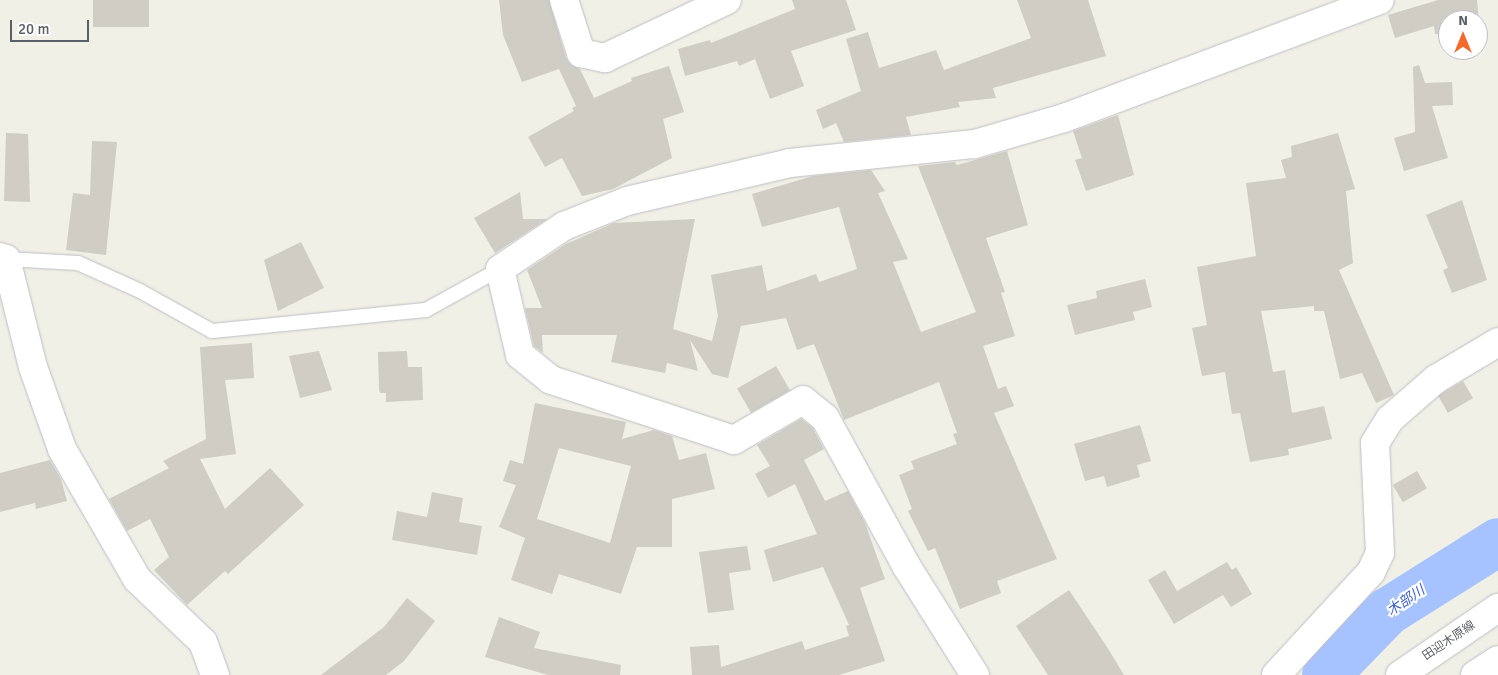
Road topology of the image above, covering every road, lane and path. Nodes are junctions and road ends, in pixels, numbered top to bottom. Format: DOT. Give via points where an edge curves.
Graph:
graph roads {
  1 [pos="564,0"];
  2 [pos="726,0"];
  3 [pos="1380,0"];
  4 [pos="3,258"];
  5 [pos="500,268"];
  6 [pos="1498,342"];
  7 [pos="1498,608"];
  8 [pos="1498,660"];
  9 [pos="215,675"];
  10 [pos="975,675"];
  11 [pos="1276,675"];
  12 [pos="1400,675"];
  13 [pos="1475,675"];
  1 -- 2 [label="street" via="581,52 605,58"];
  3 -- 5 [label="street" via="1064,118 975,144 790,163 627,201 564,226"];
  4 -- 5 [label="lane" via="78,263 212,331 426,310"];
  4 -- 9 [label="street" via="33,367 62,449 137,580 203,642"];
  5 -- 10 [label="street" via="520,355 551,380 734,440 803,400 825,418 907,567"];
  6 -- 11 [label="street" via="1436,379 1390,420 1375,443 1380,553 1370,572"];
  7 -- 12 [label="street, 田迎木原線"];
  8 -- 13 [label="street"];
}
